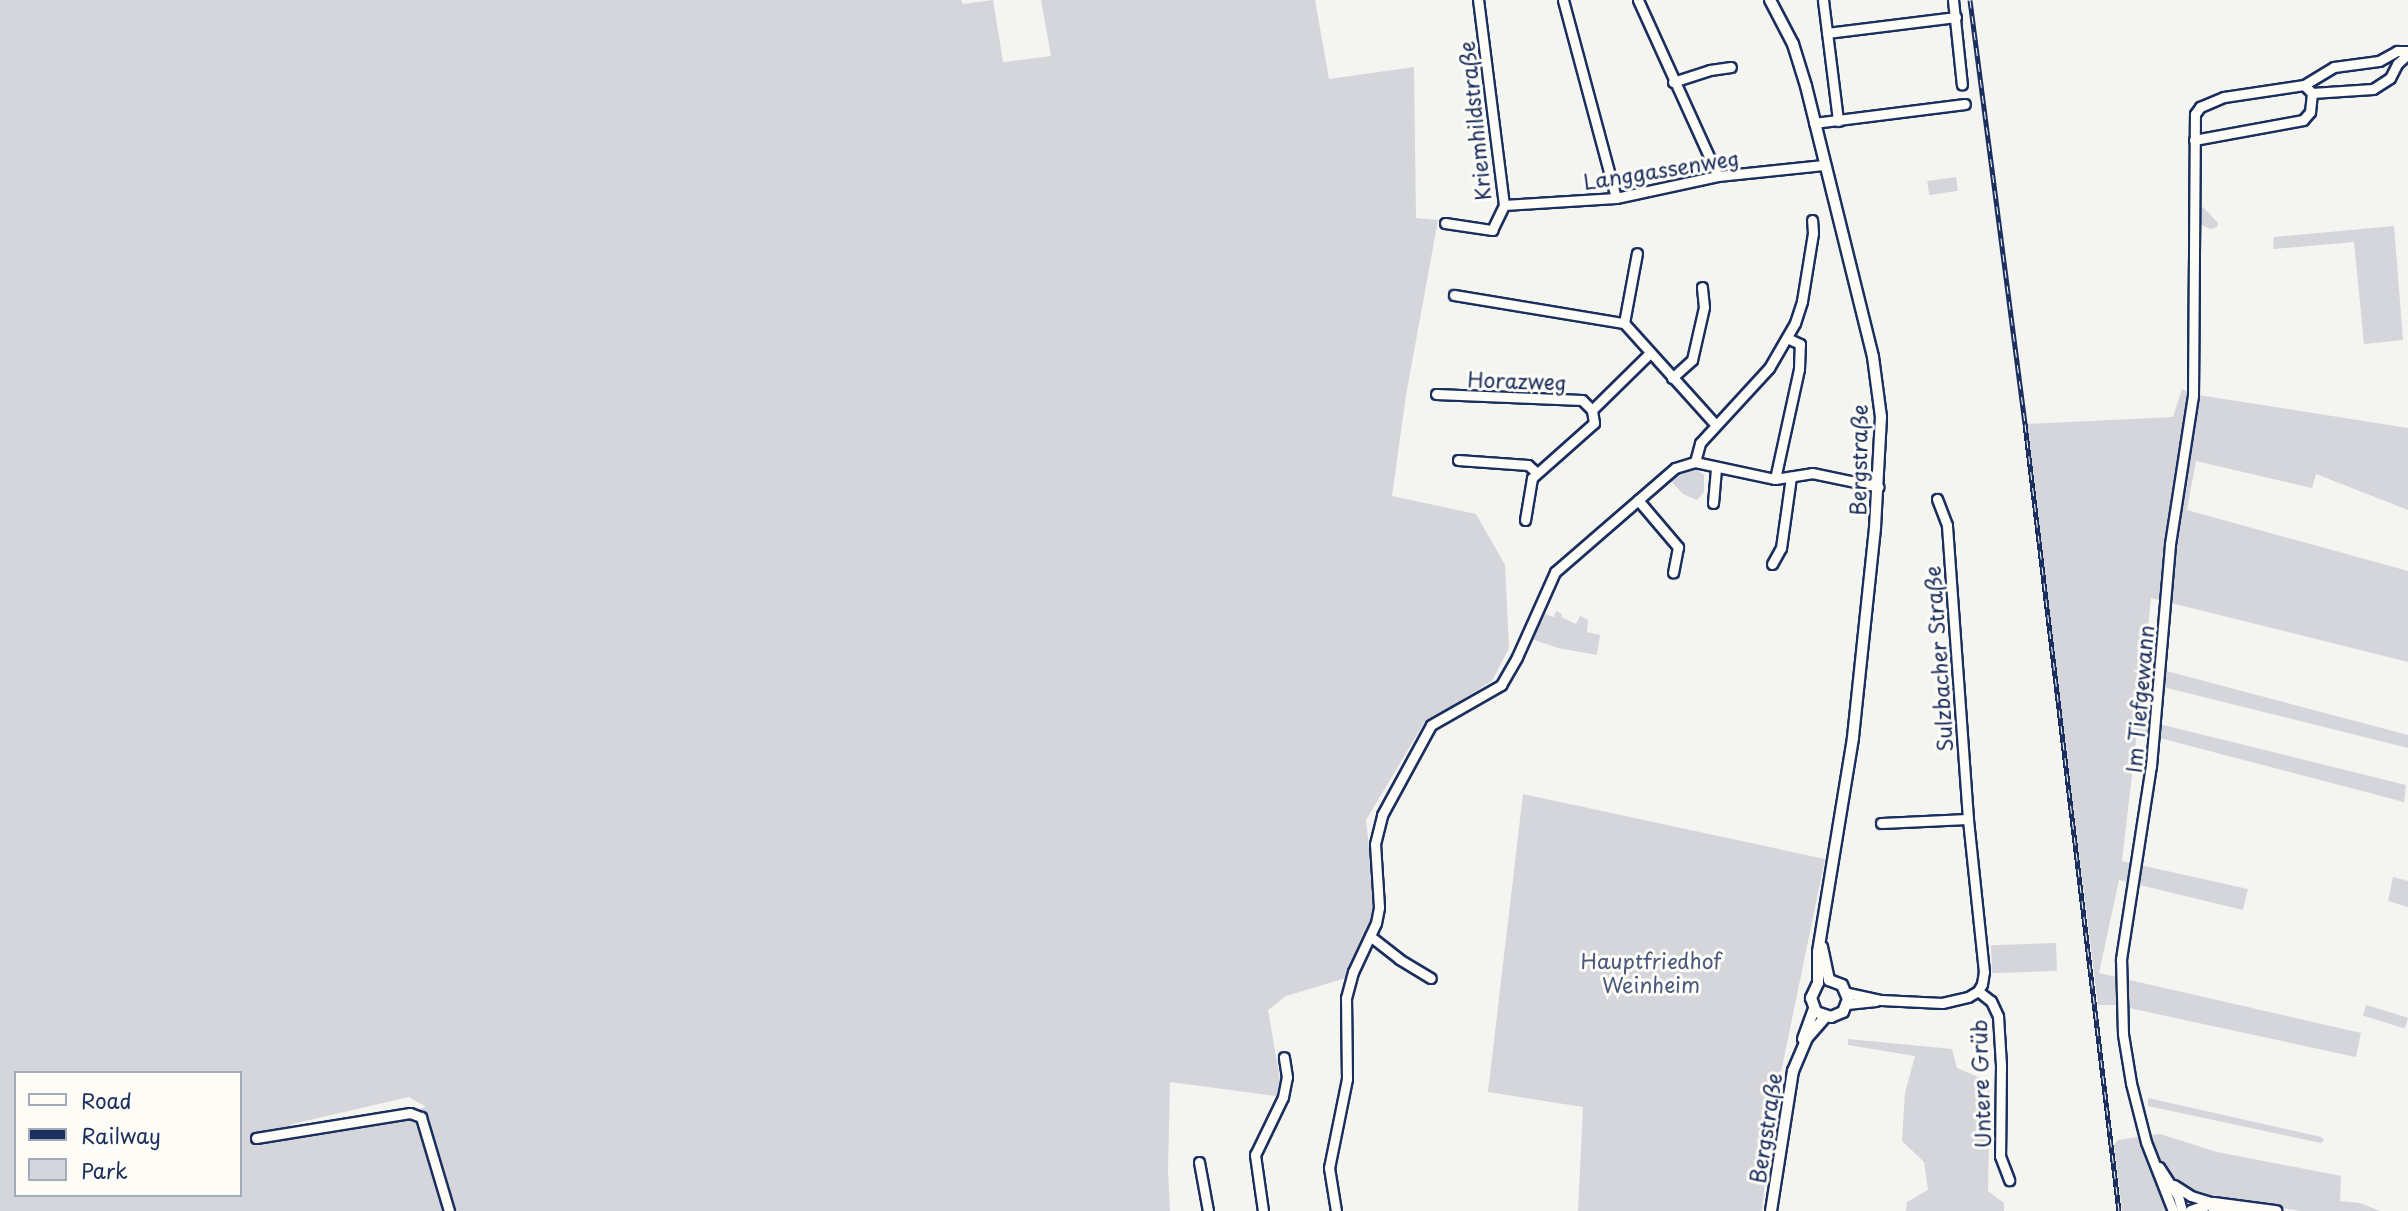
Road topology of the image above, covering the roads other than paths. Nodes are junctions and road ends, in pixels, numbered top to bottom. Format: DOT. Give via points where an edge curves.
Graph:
graph roads {
  1 [pos="1478,0"];
  2 [pos="1563,0"];
  3 [pos="1638,0"];
  4 [pos="1770,0"];
  5 [pos="1823,0"];
  6 [pos="1954,0"];
  7 [pos="1956,17"];
  8 [pos="1828,33"];
  9 [pos="2408,53"];
  10 [pos="1731,67"];
  11 [pos="1673,82"];
  12 [pos="1962,85"];
  13 [pos="2304,85"];
  14 [pos="2312,93"];
  15 [pos="1965,104"];
  16 [pos="1839,121"];
  17 [pos="1814,123"];
  18 [pos="2194,141"];
  19 [pos="1824,164"];
  20 [pos="1717,176"];
  21 [pos="1616,198"];
  22 [pos="1503,205"];
  23 [pos="1812,220"];
  24 [pos="1445,223"];
  25 [pos="1637,253"];
  26 [pos="1702,287"];
  27 [pos="1454,295"];
  28 [pos="1624,323"];
  29 [pos="1787,338"];
  30 [pos="1650,353"];
  31 [pos="1672,378"];
  32 [pos="1436,394"];
  33 [pos="1592,410"];
  34 [pos="1716,425"];
  35 [pos="1458,460"];
  36 [pos="1695,462"];
  37 [pos="1716,467"];
  38 [pos="1537,473"];
  39 [pos="1791,477"];
  40 [pos="1775,479"];
  41 [pos="1879,486"];
  42 [pos="1937,499"];
  43 [pos="1638,500"];
  44 [pos="1713,503"];
  45 [pos="1525,520"];
  46 [pos="1772,564"];
  47 [pos="1673,573"];
  48 [pos="1968,819"];
  49 [pos="1881,823"];
  50 [pos="1370,936"];
  51 [pos="1431,978"];
  52 [pos="1824,981"];
  53 [pos="1978,991"];
  54 [pos="1847,999"];
  55 [pos="1814,1009"];
  56 [pos="1825,1017"];
  57 [pos="1801,1052"];
  58 [pos="1284,1057"];
  59 [pos="256,1138"];
  60 [pos="1199,1162"];
  61 [pos="2155,1163"];
  62 [pos="2009,1180"];
  63 [pos="2171,1183"];
  64 [pos="2214,1207"];
  65 [pos="449,1211"];
  66 [pos="1208,1211"];
  67 [pos="1263,1211"];
  68 [pos="1336,1211"];
  69 [pos="1772,1211"];
  70 [pos="2173,1211"];
  71 [pos="2182,1211"];
  72 [pos="2191,1211"];
  73 [pos="2276,1211"];
  1 -- 22 [label="street, Kriemhildstraße"];
  2 -- 21 [label="street"];
  3 -- 11 [label="street"];
  4 -- 17 [label="main road, Bergstraße" via="1793,44"];
  5 -- 8 [label="street"];
  6 -- 7 [label="street"];
  7 -- 8 [label="street"];
  7 -- 12 [label="street"];
  8 -- 16 [label="street"];
  9 -- 13 [label="street" via="2397,51 2379,61 2334,67"];
  9 -- 14 [label="street" via="2381,86"];
  10 -- 11 [label="street"];
  11 -- 20 [label="street"];
  13 -- 14 [label="street"];
  13 -- 18 [label="street, Im Tiefgewann" via="2224,97 2200,107 2194,114"];
  14 -- 18 [label="street" via="2310,112 2303,120"];
  15 -- 16 [label="street"];
  16 -- 17 [label="street"];
  17 -- 19 [label="main road, Bergstraße"];
  18 -- 61 [label="street, Im Tiefgewann" via="2193,396 2169,544 2149,786 2121,959 2127,1061 2137,1112"];
  19 -- 20 [label="street, Langgassenweg"];
  19 -- 41 [label="main road, Bergstraße" via="1878,387"];
  20 -- 21 [label="street, Langgassenweg"];
  21 -- 22 [label="street, Langgassenweg"];
  22 -- 24 [label="street, Kriemhildstraße" via="1492,230"];
  23 -- 29 [label="street" via="1802,301"];
  25 -- 28 [label="street"];
  26 -- 31 [label="street" via="1704,307 1692,360"];
  27 -- 28 [label="street"];
  28 -- 30 [label="street"];
  29 -- 34 [label="street" via="1769,368"];
  29 -- 40 [label="street" via="1800,344 1799,369"];
  30 -- 31 [label="street"];
  30 -- 33 [label="street"];
  31 -- 34 [label="street"];
  32 -- 33 [label="street, Horazweg" via="1581,400"];
  33 -- 38 [label="street" via="1594,423"];
  34 -- 36 [label="street" via="1700,443"];
  35 -- 38 [label="street" via="1528,465"];
  36 -- 37 [label="street"];
  36 -- 43 [label="street" via="1675,468"];
  37 -- 40 [label="street"];
  37 -- 44 [label="street"];
  38 -- 45 [label="street" via="1532,478"];
  39 -- 40 [label="street"];
  39 -- 41 [label="street" via="1812,473"];
  39 -- 46 [label="street" via="1781,548"];
  41 -- 52 [label="main road, Bergstraße" via="1853,738 1821,933"];
  42 -- 48 [label="street, Sulzbacher Straße" via="1947,525"];
  43 -- 47 [label="street" via="1678,547"];
  43 -- 50 [label="street" via="1555,572 1501,685 1427,731 1377,829 1379,907"];
  48 -- 49 [label="street"];
  48 -- 53 [label="street, Sulzbacher Straße" via="1984,972"];
  50 -- 51 [label="street"];
  50 -- 68 [label="street" via="1346,998 1346,1079 1329,1168"];
  52 -- 54 [label="main road" via="1842,985"];
  52 -- 55 [label="main road, Bergstraße" via="1811,998"];
  53 -- 54 [label="street" via="1955,1002"];
  53 -- 62 [label="street, Untere Grüb" via="1998,1016 2000,1156"];
  54 -- 56 [label="main road, Bergstraße" via="1839,1014"];
  55 -- 56 [label="main road"];
  55 -- 57 [label="main road, Bergstraße"];
  56 -- 57 [label="main road, Bergstraße"];
  57 -- 69 [label="main road, Bergstraße" via="1790,1084"];
  58 -- 67 [label="street" via="1283,1097 1255,1155"];
  59 -- 65 [label="street" via="410,1113 421,1117"];
  60 -- 66 [label="street"];
  61 -- 63 [label="street, Im Tiefgewann"];
  61 -- 70 [label="street, Im Tiefgewann"];
  63 -- 64 [label="street, Im Tiefgewann"];
  63 -- 71 [label="street, Im Tiefgewann"];
  64 -- 72 [label="main road"];
  64 -- 73 [label="main road"];
}
